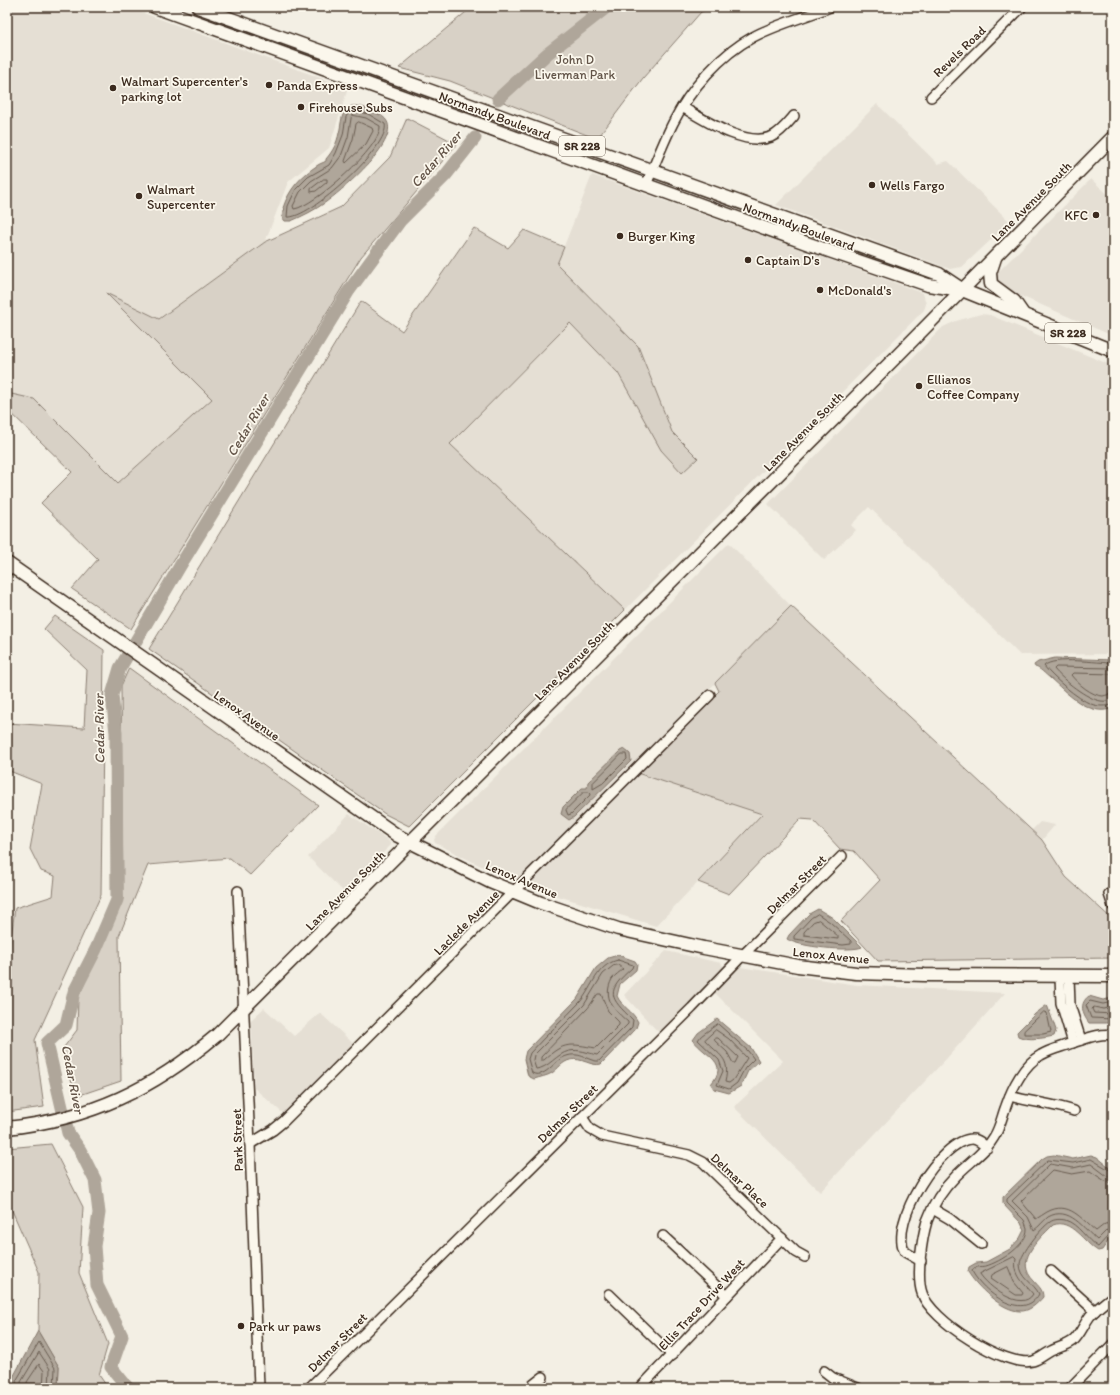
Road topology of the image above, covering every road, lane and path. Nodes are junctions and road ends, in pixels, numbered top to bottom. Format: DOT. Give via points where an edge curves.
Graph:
graph roads {
  1 [pos="156,7"];
  2 [pos="195,7"];
  3 [pos="198,7"];
  4 [pos="830,7"];
  5 [pos="1022,7"];
  6 [pos="190,19"];
  7 [pos="931,97"];
  8 [pos="682,107"];
  9 [pos="794,116"];
  10 [pos="1113,138"];
  11 [pos="529,142"];
  12 [pos="591,149"];
  13 [pos="652,171"];
  14 [pos="646,185"];
  15 [pos="995,257"];
  16 [pos="962,290"];
  17 [pos="1023,314"];
  18 [pos="1113,351"];
  19 [pos="7,563"];
  20 [pos="710,694"];
  21 [pos="411,843"];
  22 [pos="842,856"];
  23 [pos="238,891"];
  24 [pos="514,892"];
  25 [pos="1109,894"];
  26 [pos="1113,906"];
  27 [pos="742,956"];
  28 [pos="1113,976"];
  29 [pos="1065,977"];
  30 [pos="243,1007"];
  31 [pos="1113,1035"];
  32 [pos="1077,1042"];
  33 [pos="1010,1096"];
  34 [pos="1074,1111"];
  35 [pos="582,1118"];
  36 [pos="7,1128"];
  37 [pos="250,1144"];
  38 [pos="987,1148"];
  39 [pos="932,1209"];
  40 [pos="663,1236"];
  41 [pos="782,1238"];
  42 [pos="981,1244"];
  43 [pos="805,1257"];
  44 [pos="921,1260"];
  45 [pos="1051,1271"];
  46 [pos="608,1294"];
  47 [pos="726,1296"];
  48 [pos="1113,1296"];
  49 [pos="1095,1311"];
  50 [pos="1113,1344"];
  51 [pos="672,1355"];
  52 [pos="824,1371"];
  53 [pos="543,1377"];
  54 [pos="259,1388"];
  55 [pos="309,1388"];
  56 [pos="529,1388"];
  57 [pos="640,1388"];
  58 [pos="858,1388"];
  59 [pos="1070,1388"];
  1 -- 6 [label="main road, Normandy Boulevard / SR 228"];
  2 -- 6 [label="street"];
  3 -- 12 [label="main road, Normandy Boulevard / SR 228"];
  4 -- 8 [label="street" via="755,36 737,47 712,70"];
  5 -- 7 [label="street, Revels Road"];
  6 -- 11 [label="main road, Normandy Boulevard / SR 228"];
  8 -- 9 [label="street" via="713,125 750,139 773,136"];
  8 -- 13 [label="street"];
  10 -- 15 [label="main road, Lane Avenue South"];
  11 -- 12 [label="main road" via="542,138 584,152"];
  11 -- 14 [label="main road, Normandy Boulevard / SR 228"];
  12 -- 13 [label="main road, Normandy Boulevard / SR 228"];
  13 -- 14 [label="street"];
  13 -- 16 [label="main road, Normandy Boulevard / SR 228" via="939,274"];
  14 -- 16 [label="main road, Normandy Boulevard / SR 228" via="928,285"];
  15 -- 16 [label="main road, Lane Avenue South"];
  15 -- 17 [label="main road" via="990,274 991,284 1014,301"];
  16 -- 17 [label="main road, Normandy Boulevard / SR 228"];
  16 -- 21 [label="main road, Lane Avenue South"];
  17 -- 18 [label="main road, Normandy Boulevard / SR 228"];
  19 -- 21 [label="main road, Lenox Avenue" via="286,760"];
  20 -- 24 [label="street, Laclede Avenue"];
  21 -- 24 [label="main road, Lenox Avenue"];
  21 -- 30 [label="main road, Lane Avenue South"];
  22 -- 27 [label="street, Delmar Street"];
  23 -- 30 [label="street, Park Street"];
  24 -- 27 [label="main road, Lenox Avenue" via="618,929"];
  24 -- 37 [label="street, Laclede Avenue" via="284,1120"];
  25 -- 26 [label="street"];
  27 -- 29 [label="main road, Lenox Avenue" via="856,973"];
  27 -- 35 [label="street, Delmar Street"];
  28 -- 29 [label="main road, Lenox Avenue"];
  29 -- 32 [label="street"];
  30 -- 36 [label="main road, Lane Avenue South" via="217,1035 173,1070 132,1093 80,1115"];
  30 -- 37 [label="street, Park Street"];
  31 -- 32 [label="street" via="1100,1034"];
  32 -- 33 [label="street" via="1039,1055 1019,1078"];
  33 -- 34 [label="street" via="1032,1102 1051,1103"];
  33 -- 38 [label="street" via="995,1136"];
  35 -- 41 [label="street, Delmar Place" via="590,1129 602,1136 689,1155 703,1162"];
  35 -- 55 [label="street, Delmar Street"];
  37 -- 54 [label="street, Park Street"];
  38 -- 39 [label="street" via="957,1175"];
  38 -- 44 [label="street" via="977,1140 962,1141 934,1167 916,1192 903,1222 901,1242 905,1252"];
  39 -- 42 [label="street" via="950,1219"];
  39 -- 44 [label="street" via="927,1222"];
  40 -- 47 [label="street"];
  41 -- 43 [label="street, Delmar Place"];
  41 -- 47 [label="street, Ellis Trace Drive West"];
  44 -- 49 [label="street" via="922,1294 935,1312 969,1338 1012,1360 1033,1361 1066,1346 1075,1339"];
  45 -- 49 [label="street"];
  46 -- 51 [label="street"];
  47 -- 51 [label="street, Ellis Trace Drive West"];
  48 -- 49 [label="street"];
  50 -- 59 [label="street"];
  51 -- 57 [label="street, Ellis Trace Drive West"];
  52 -- 58 [label="street" via="833,1378"];
  53 -- 56 [label="street"];
}
